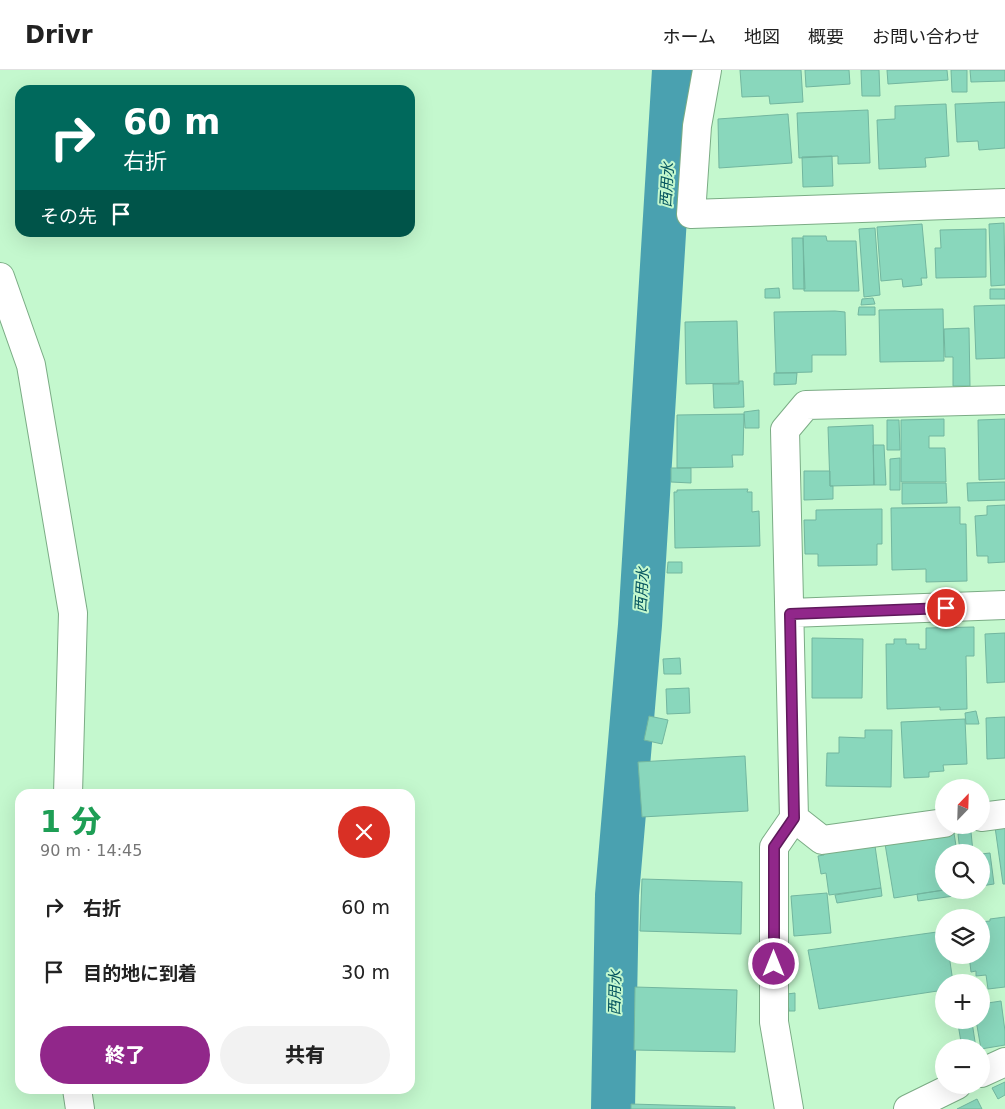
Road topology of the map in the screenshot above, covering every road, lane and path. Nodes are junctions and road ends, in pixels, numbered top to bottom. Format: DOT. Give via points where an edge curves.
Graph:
graph roads {
  1 [pos="707,70"];
  2 [pos="1005,202"];
  3 [pos="0,277"];
  4 [pos="1005,400"];
  5 [pos="1005,605"];
  6 [pos="790,614"];
  7 [pos="68,789"];
  8 [pos="1005,814"];
  9 [pos="990,816"];
  10 [pos="794,818"];
  11 [pos="935,824"];
  12 [pos="1005,1062"];
  13 [pos="990,1069"];
  14 [pos="77,1094"];
  15 [pos="939,1094"];
  16 [pos="80,1109"];
  17 [pos="789,1109"];
  18 [pos="908,1109"];
  1 -- 2 [label="street" via="697,126 691,214"];
  3 -- 7 [label="street" via="31,365 73,613"];
  4 -- 6 [label="street" via="806,405 785,430"];
  5 -- 6 [label="street"];
  6 -- 10 [label="street"];
  8 -- 9 [label="street"];
  10 -- 11 [label="street" via="822,840"];
  10 -- 17 [label="street" via="774,847 774,1022"];
  12 -- 13 [label="street"];
  14 -- 16 [label="street"];
  15 -- 18 [label="street"];
}
